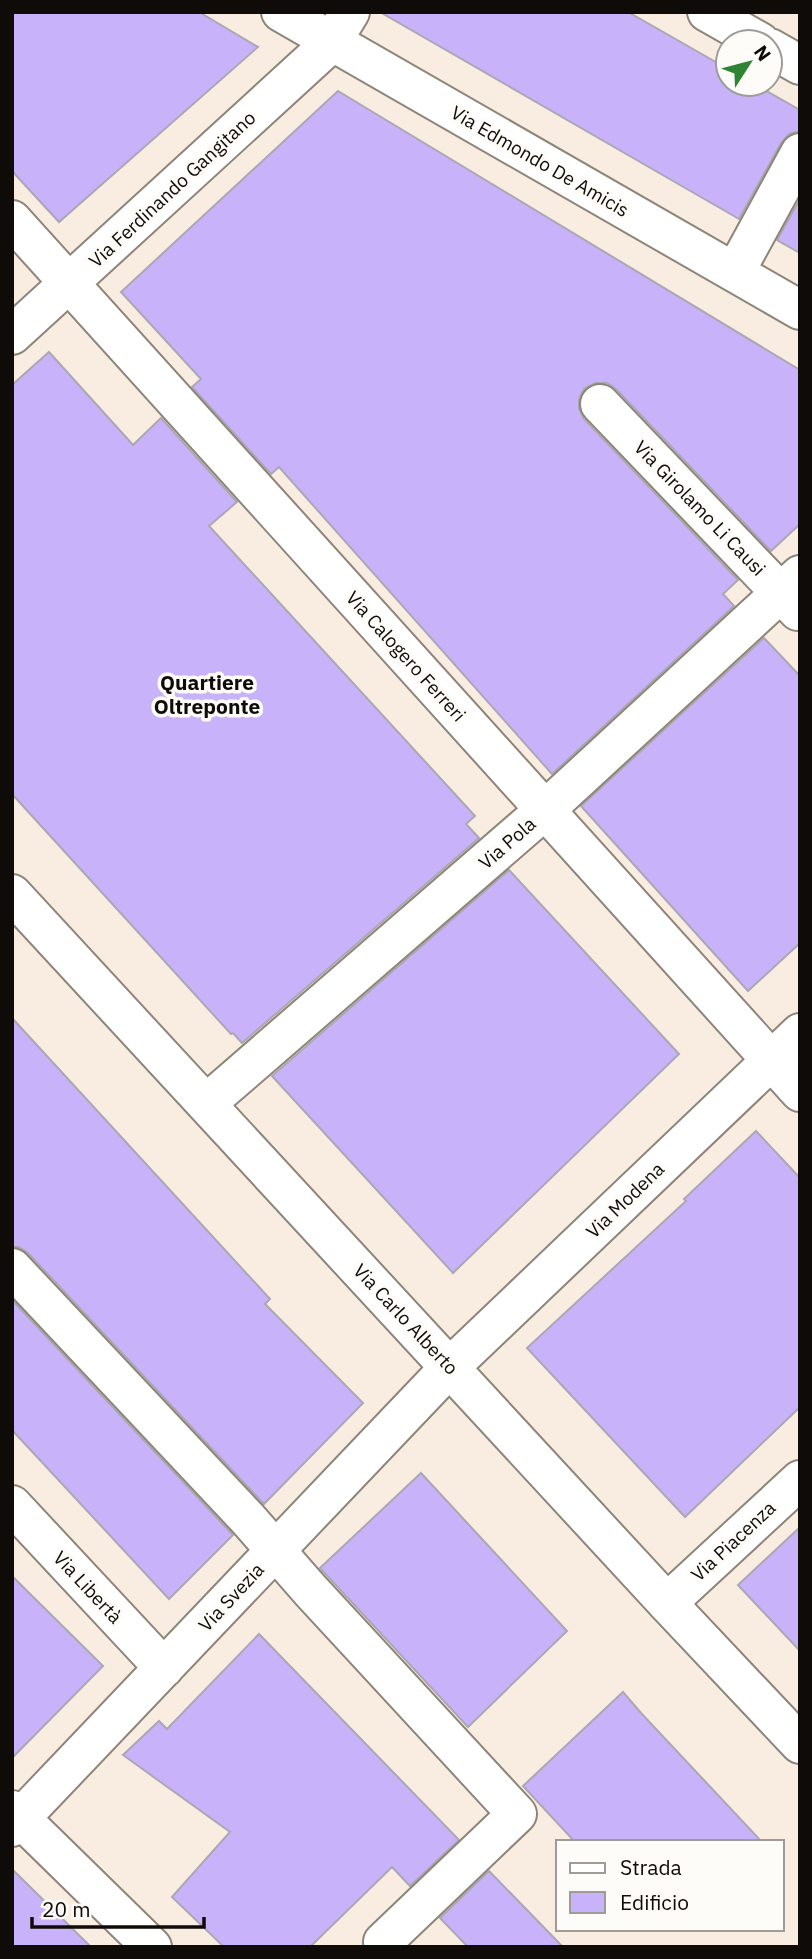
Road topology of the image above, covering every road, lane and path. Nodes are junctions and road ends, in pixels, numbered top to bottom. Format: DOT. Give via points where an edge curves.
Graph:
graph roads {
  1 [pos="281,12"];
  2 [pos="707,12"];
  3 [pos="341,27"];
  4 [pos="735,28"];
  5 [pos="784,56"];
  6 [pos="800,65"];
  7 [pos="800,153"];
  8 [pos="12,220"];
  9 [pos="736,272"];
  10 [pos="69,283"];
  11 [pos="800,310"];
  12 [pos="12,335"];
  13 [pos="600,404"];
  14 [pos="794,593"];
  15 [pos="545,810"];
  16 [pos="12,894"];
  17 [pos="800,1033"];
  18 [pos="771,1060"];
  19 [pos="800,1092"];
  20 [pos="207,1103"];
  21 [pos="12,1268"];
  22 [pos="450,1367"];
  23 [pos="800,1480"];
  24 [pos="12,1505"];
  25 [pos="276,1549"];
  26 [pos="667,1603"];
  27 [pos="164,1668"];
  28 [pos="800,1744"];
  29 [pos="15,1819"];
  30 [pos="152,1947"];
  31 [pos="387,1947"];
  1 -- 3 [label="street, Via Edmondo De Amicis"];
  2 -- 4 [label="street"];
  3 -- 9 [label="street, Via Edmondo De Amicis"];
  3 -- 10 [label="street, Via Ferdinando Gangitano"];
  5 -- 6 [label="street"];
  7 -- 9 [label="street"];
  8 -- 10 [label="street, Via Calogero Ferreri"];
  9 -- 11 [label="street, Via Edmondo De Amicis"];
  10 -- 12 [label="street, Via Ferdinando Gangitano"];
  10 -- 15 [label="street, Via Calogero Ferreri"];
  13 -- 14 [label="street, Via Girolamo Li Causi"];
  14 -- 15 [label="street, Via Pola"];
  15 -- 18 [label="street, Via Calogero Ferreri"];
  15 -- 20 [label="street, Via Pola"];
  16 -- 20 [label="street, Via Carlo Alberto"];
  17 -- 18 [label="street, Via Modena"];
  18 -- 19 [label="street, Via Calogero Ferreri"];
  18 -- 22 [label="street, Via Modena"];
  20 -- 22 [label="street, Via Carlo Alberto"];
  21 -- 25 [label="street"];
  22 -- 25 [label="street, Via Svezia"];
  22 -- 26 [label="street, Via Carlo Alberto"];
  23 -- 26 [label="street, Via Piacenza"];
  24 -- 27 [label="street, Via Libertà"];
  25 -- 27 [label="street, Via Svezia"];
  25 -- 31 [label="street" via="517,1814 383,1942"];
  26 -- 28 [label="street, Via Carlo Alberto"];
  27 -- 29 [label="street, Via Svezia"];
  29 -- 30 [label="street"];
}
